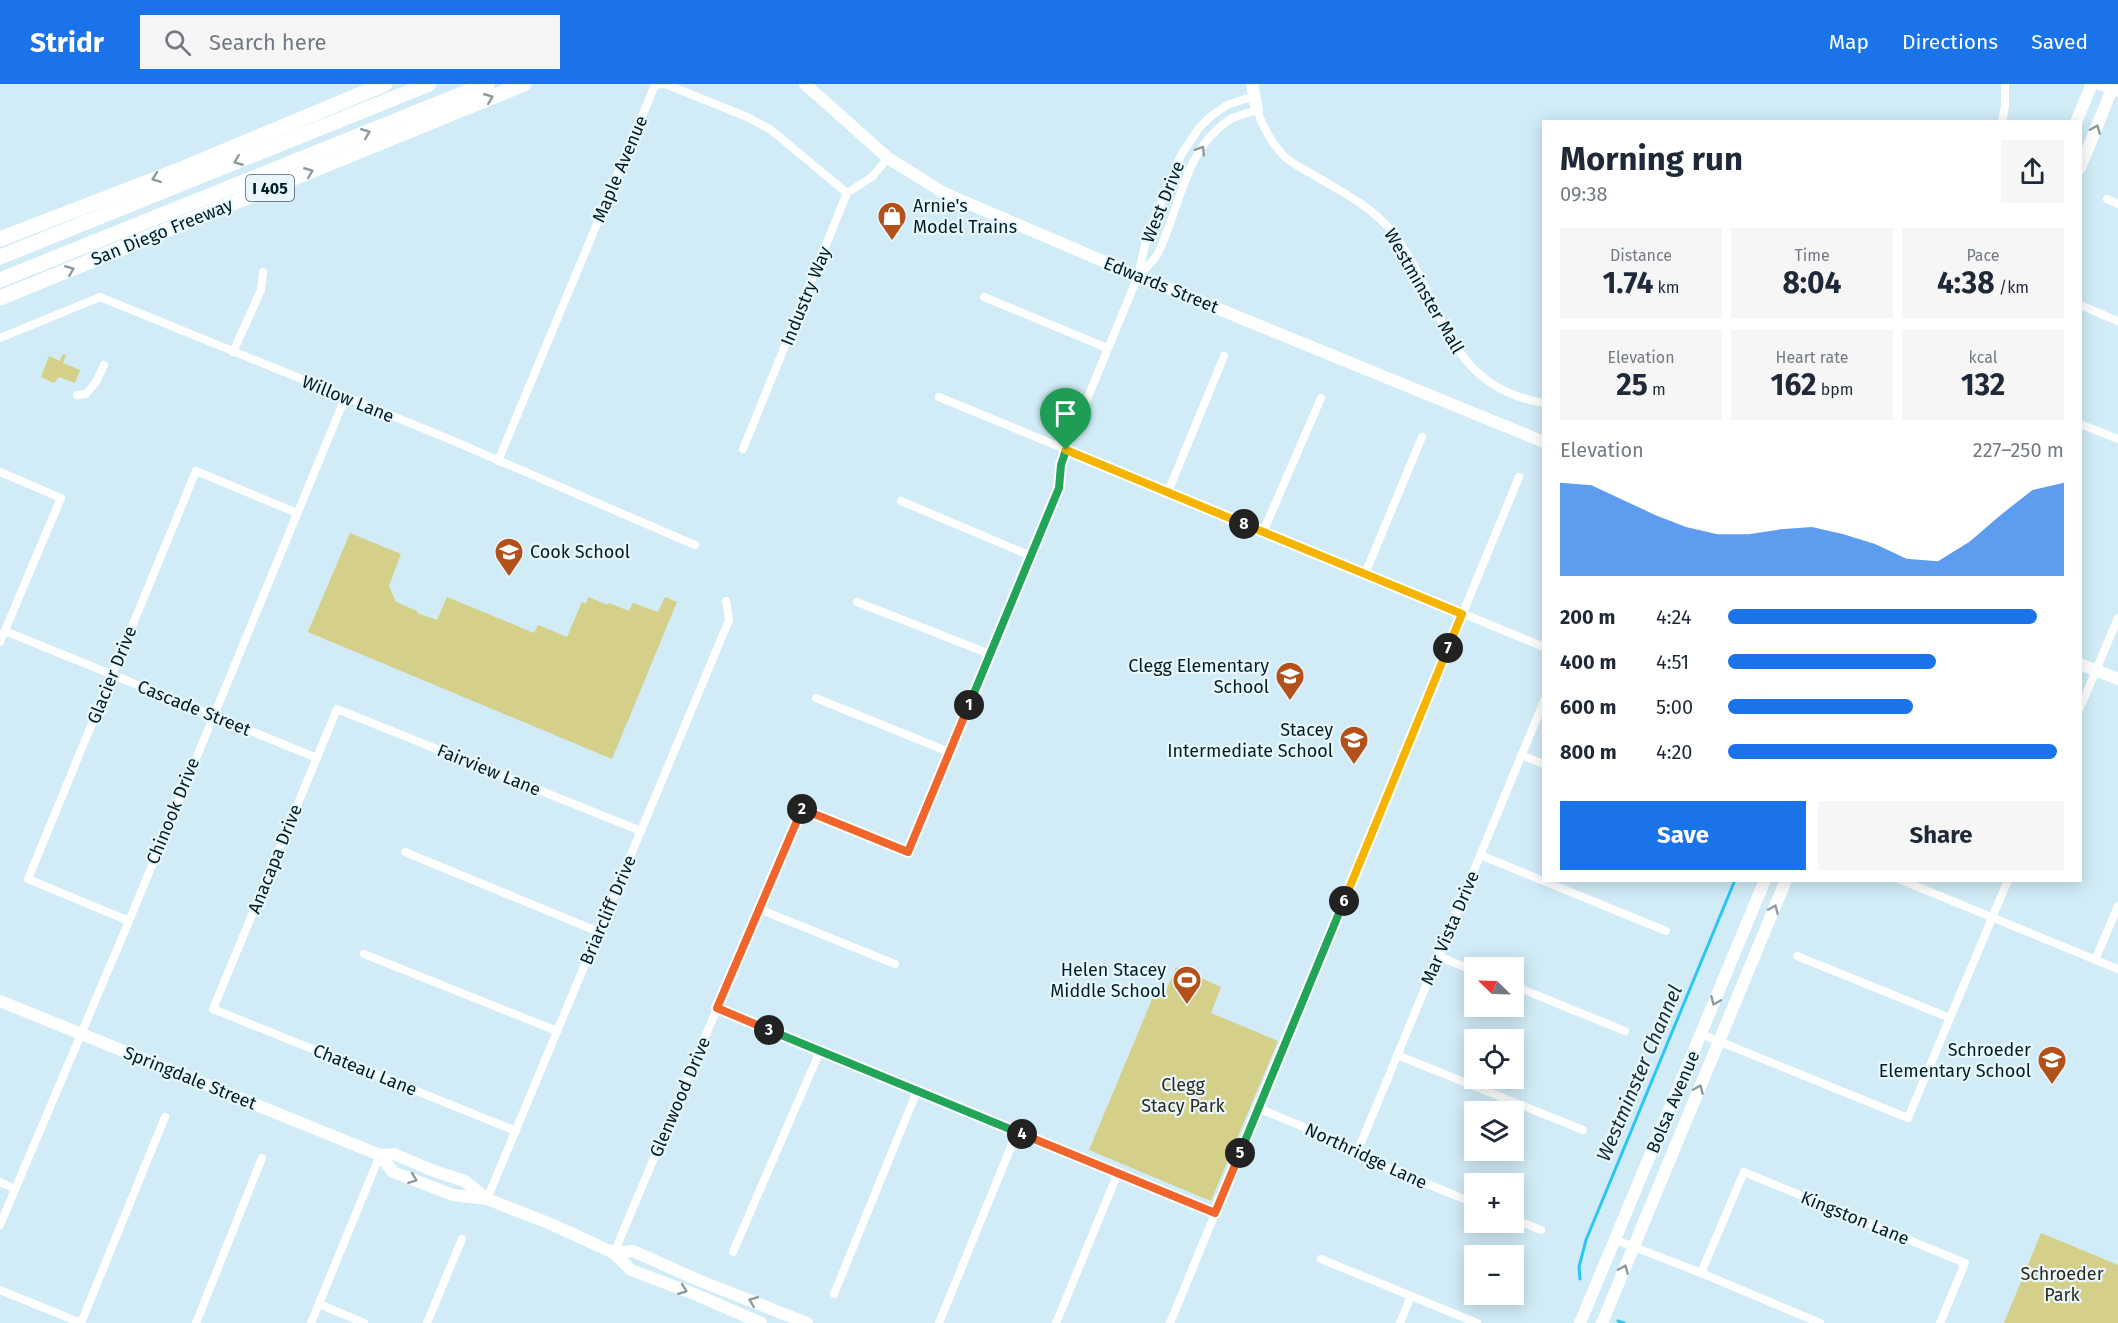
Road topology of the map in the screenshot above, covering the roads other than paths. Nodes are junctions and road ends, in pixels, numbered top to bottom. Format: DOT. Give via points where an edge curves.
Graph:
graph roads {
  1 [pos="385,84"];
  2 [pos="429,84"];
  3 [pos="487,84"];
  4 [pos="524,84"];
  5 [pos="805,84"];
  6 [pos="2005,84"];
  7 [pos="2093,84"];
  8 [pos="2115,89"];
  9 [pos="1253,90"];
  10 [pos="1257,110"];
  11 [pos="2002,120"];
  12 [pos="2077,120"];
  13 [pos="888,158"];
  14 [pos="2082,163"];
  15 [pos="847,193"];
  16 [pos="2107,199"];
  17 [pos="2118,204"];
  18 [pos="77,208"];
  19 [pos="0,233"];
  20 [pos="0,239"];
  21 [pos="0,257"];
  22 [pos="263,272"];
  23 [pos="1138,276"];
  24 [pos="0,280"];
  25 [pos="984,297"];
  26 [pos="0,298"];
  27 [pos="2082,306"];
  28 [pos="2118,321"];
  29 [pos="0,338"];
  30 [pos="1107,348"];
  31 [pos="233,352"];
  32 [pos="1224,356"];
  33 [pos="104,365"];
  34 [pos="76,395"];
  35 [pos="939,397"];
  36 [pos="345,398"];
  37 [pos="1321,398"];
  38 [pos="1542,403"];
  39 [pos="2082,425"];
  40 [pos="1422,437"];
  41 [pos="2118,440"];
  42 [pos="1542,441"];
  43 [pos="743,449"];
  44 [pos="1066,450"];
  45 [pos="498,461"];
  46 [pos="0,472"];
  47 [pos="1519,477"];
  48 [pos="1168,492"];
  49 [pos="901,501"];
  50 [pos="297,513"];
  51 [pos="1263,532"];
  52 [pos="695,545"];
  53 [pos="1031,556"];
  54 [pos="1365,574"];
  55 [pos="726,600"];
  56 [pos="857,602"];
  57 [pos="1462,614"];
  58 [pos="2118,618"];
  59 [pos="5,631"];
  60 [pos="0,642"];
  61 [pos="1542,647"];
  62 [pos="990,654"];
  63 [pos="2082,665"];
  64 [pos="2096,670"];
  65 [pos="112,675"];
  66 [pos="2118,679"];
  67 [pos="816,698"];
  68 [pos="2082,703"];
  69 [pos="1542,706"];
  70 [pos="337,709"];
  71 [pos="212,716"];
  72 [pos="949,752"];
  73 [pos="1521,755"];
  74 [pos="317,758"];
  75 [pos="1542,763"];
  76 [pos="641,831"];
  77 [pos="405,852"];
  78 [pos="1480,855"];
  79 [pos="1542,880"];
  80 [pos="1546,882"];
  81 [pos="1764,882"];
  82 [pos="1785,882"];
  83 [pos="1906,882"];
  84 [pos="2007,882"];
  85 [pos="2118,906"];
  86 [pos="759,909"];
  87 [pos="1992,918"];
  88 [pos="129,921"];
  89 [pos="1666,931"];
  90 [pos="599,932"];
  91 [pos="364,954"];
  92 [pos="1438,956"];
  93 [pos="1797,956"];
  94 [pos="2096,960"];
  95 [pos="895,964"];
  96 [pos="1464,967"];
  97 [pos="2118,969"];
  98 [pos="1524,990"];
  99 [pos="0,1001"];
  100 [pos="717,1008"];
  101 [pos="213,1009"];
  102 [pos="1950,1018"];
  103 [pos="557,1031"];
  104 [pos="1624,1031"];
  105 [pos="80,1033"];
  106 [pos="1701,1034"];
  107 [pos="1719,1041"];
  108 [pos="820,1051"];
  109 [pos="1397,1055"];
  110 [pos="917,1091"];
  111 [pos="1258,1108"];
  112 [pos="165,1117"];
  113 [pos="1583,1130"];
  114 [pos="516,1131"];
  115 [pos="1017,1132"];
  116 [pos="381,1155"];
  117 [pos="1356,1155"];
  118 [pos="262,1158"];
  119 [pos="1118,1173"];
  120 [pos="0,1182"];
  121 [pos="15,1189"];
  122 [pos="487,1199"];
  123 [pos="1464,1199"];
  124 [pos="1215,1213"];
  125 [pos="1524,1223"];
  126 [pos="0,1225"];
  127 [pos="1541,1230"];
  128 [pos="462,1239"];
  129 [pos="1616,1240"];
  130 [pos="1634,1247"];
  131 [pos="733,1252"];
  132 [pos="614,1253"];
  133 [pos="1321,1259"];
  134 [pos="669,1267"];
  135 [pos="1701,1273"];
  136 [pos="652,1278"];
  137 [pos="0,1290"];
  138 [pos="834,1294"];
  139 [pos="1411,1296"];
  140 [pos="319,1304"];
  141 [pos="81,1323"];
  142 [pos="196,1323"];
  143 [pos="311,1323"];
  144 [pos="364,1323"];
  145 [pos="428,1323"];
  146 [pos="761,1323"];
  147 [pos="807,1323"];
  148 [pos="939,1323"];
  149 [pos="1056,1323"];
  150 [pos="1170,1323"];
  151 [pos="1400,1323"];
  152 [pos="1477,1323"];
  153 [pos="1580,1323"];
  154 [pos="1602,1323"];
  155 [pos="1820,1323"];
  156 [pos="1940,1323"];
  1 -- 18 [label="highway, one-way"];
  2 -- 21 [label="highway, one-way"];
  24 -- 3 [label="highway, one-way"];
  26 -- 4 [label="highway, San Diego Freeway / I 405, one-way"];
  5 -- 13 [label="main road, Edwards Street"];
  6 -- 11 [label="street"];
  7 -- 8 [label="street"];
  7 -- 12 [label="main road"];
  14 -- 8 [label="main road, one-way"];
  9 -- 10 [label="main road, Westminster Mall"];
  9 -- 23 [label="street, West Drive" via="1210,117 1190,140 1147,236"];
  23 -- 10 [label="street, West Drive, one-way" via="1156,257 1204,144 1232,118"];
  10 -- 38 [label="street, Westminster Mall" via="1270,138 1286,158 1349,196 1387,226 1469,366 1508,393"];
  13 -- 15 [label="street" via="872,177"];
  13 -- 23 [label="main road, Edwards Street" via="944,193"];
  15 -- 43 [label="street, Industry Way"];
  15 -- 45 [label="street, Maple Avenue" via="770,129 665,84 655,85"];
  16 -- 17 [label="street"];
  18 -- 19 [label="highway"];
  18 -- 20 [label="highway"];
  22 -- 31 [label="street" via="261,290"];
  23 -- 30 [label="street"];
  23 -- 42 [label="main road, Edwards Street"];
  25 -- 30 [label="street"];
  27 -- 28 [label="street"];
  29 -- 31 [label="street, Willow Lane" via="100,297"];
  30 -- 44 [label="street"];
  31 -- 36 [label="street, Willow Lane"];
  32 -- 48 [label="street"];
  33 -- 34 [label="street" via="86,394"];
  35 -- 44 [label="street"];
  36 -- 45 [label="street, Willow Lane"];
  36 -- 50 [label="street, Chinook Drive"];
  37 -- 51 [label="street"];
  39 -- 41 [label="street"];
  40 -- 54 [label="street"];
  44 -- 48 [label="street"];
  44 -- 53 [label="street" via="1059,488"];
  45 -- 52 [label="street, Willow Lane"];
  46 -- 59 [label="street" via="61,498"];
  47 -- 57 [label="street"];
  48 -- 51 [label="street"];
  49 -- 53 [label="street"];
  50 -- 65 [label="street, Glacier Drive" via="196,471"];
  50 -- 71 [label="street, Chinook Drive"];
  51 -- 54 [label="street"];
  53 -- 62 [label="street"];
  54 -- 57 [label="street"];
  55 -- 76 [label="street, Briarcliff Drive" via="729,620"];
  56 -- 62 [label="street"];
  57 -- 61 [label="street"];
  57 -- 111 [label="street"];
  58 -- 64 [label="street"];
  59 -- 60 [label="street"];
  59 -- 65 [label="street, Cascade Street"];
  62 -- 72 [label="street"];
  63 -- 64 [label="main road"];
  64 -- 66 [label="main road"];
  64 -- 68 [label="street"];
  65 -- 71 [label="street, Cascade Street"];
  65 -- 88 [label="street, Glacier Drive" via="28,879"];
  67 -- 72 [label="street"];
  69 -- 73 [label="street, Mar Vista Drive"];
  70 -- 74 [label="street, Anacapa Drive"];
  70 -- 76 [label="street, Fairview Lane"];
  71 -- 74 [label="street, Cascade Street"];
  71 -- 88 [label="street, Chinook Drive"];
  72 -- 86 [label="street, Glenwood Drive" via="908,852 801,809"];
  73 -- 75 [label="street"];
  73 -- 78 [label="street, Mar Vista Drive"];
  74 -- 101 [label="street, Anacapa Drive"];
  76 -- 90 [label="street, Briarcliff Drive"];
  77 -- 90 [label="street"];
  78 -- 79 [label="street"];
  78 -- 92 [label="street, Mar Vista Drive"];
  80 -- 89 [label="street"];
  81 -- 106 [label="main road, Bolsa Avenue, one-way"];
  107 -- 82 [label="main road, Bolsa Avenue, one-way"];
  83 -- 87 [label="street"];
  84 -- 87 [label="street"];
  85 -- 94 [label="street"];
  86 -- 95 [label="street"];
  86 -- 100 [label="street, Glenwood Drive"];
  87 -- 94 [label="street"];
  87 -- 102 [label="street"];
  88 -- 105 [label="street, Chinook Drive"];
  90 -- 103 [label="street, Briarcliff Drive"];
  91 -- 103 [label="street"];
  92 -- 96 [label="street"];
  92 -- 109 [label="street, Mar Vista Drive"];
  93 -- 102 [label="street"];
  94 -- 97 [label="street"];
  98 -- 104 [label="street"];
  99 -- 105 [label="main road, Springdale Street"];
  100 -- 108 [label="street"];
  100 -- 132 [label="street, Glenwood Drive"];
  101 -- 114 [label="street, Chateau Lane"];
  102 -- 107 [label="street" via="1908,1118"];
  103 -- 114 [label="street, Briarcliff Drive"];
  105 -- 116 [label="main road, Springdale Street"];
  105 -- 121 [label="street, Chinook Drive"];
  106 -- 107 [label="street"];
  106 -- 129 [label="main road, Bolsa Avenue"];
  130 -- 107 [label="main road, Bolsa Avenue, one-way"];
  108 -- 110 [label="street"];
  108 -- 131 [label="street"];
  109 -- 113 [label="street"];
  109 -- 117 [label="street, Mar Vista Drive"];
  110 -- 115 [label="street"];
  110 -- 138 [label="street"];
  111 -- 117 [label="street, Northridge Lane" via="1323,1135"];
  111 -- 124 [label="street"];
  112 -- 141 [label="street"];
  114 -- 122 [label="street, Briarcliff Drive"];
  115 -- 119 [label="street"];
  115 -- 148 [label="street"];
  116 -- 122 [label="main road, Springdale Street" via="393,1172 453,1195"];
  116 -- 140 [label="street"];
  117 -- 123 [label="street, Northridge Lane"];
  118 -- 142 [label="street"];
  119 -- 124 [label="street"];
  119 -- 149 [label="street"];
  120 -- 121 [label="street"];
  121 -- 126 [label="street, Chinook Drive"];
  122 -- 132 [label="main road, Springdale Street"];
  124 -- 150 [label="street"];
  125 -- 127 [label="street"];
  128 -- 145 [label="street"];
  129 -- 130 [label="street"];
  129 -- 153 [label="main road, Bolsa Avenue"];
  130 -- 135 [label="street"];
  154 -- 130 [label="main road, Bolsa Avenue, one-way"];
  132 -- 134 [label="main road, Springdale Street" via="633,1251"];
  132 -- 136 [label="main road, Springdale Street" via="631,1270"];
  133 -- 139 [label="street"];
  134 -- 136 [label="main road" via="666,1274"];
  147 -- 134 [label="main road, Springdale Street, one-way"];
  135 -- 155 [label="street"];
  135 -- 156 [label="street, Kingston Lane" via="1744,1172 1965,1263"];
  136 -- 146 [label="main road, Springdale Street, one-way"];
  137 -- 141 [label="street"];
  139 -- 151 [label="street"];
  139 -- 152 [label="street"];
  140 -- 143 [label="street"];
  140 -- 144 [label="street"];
}
